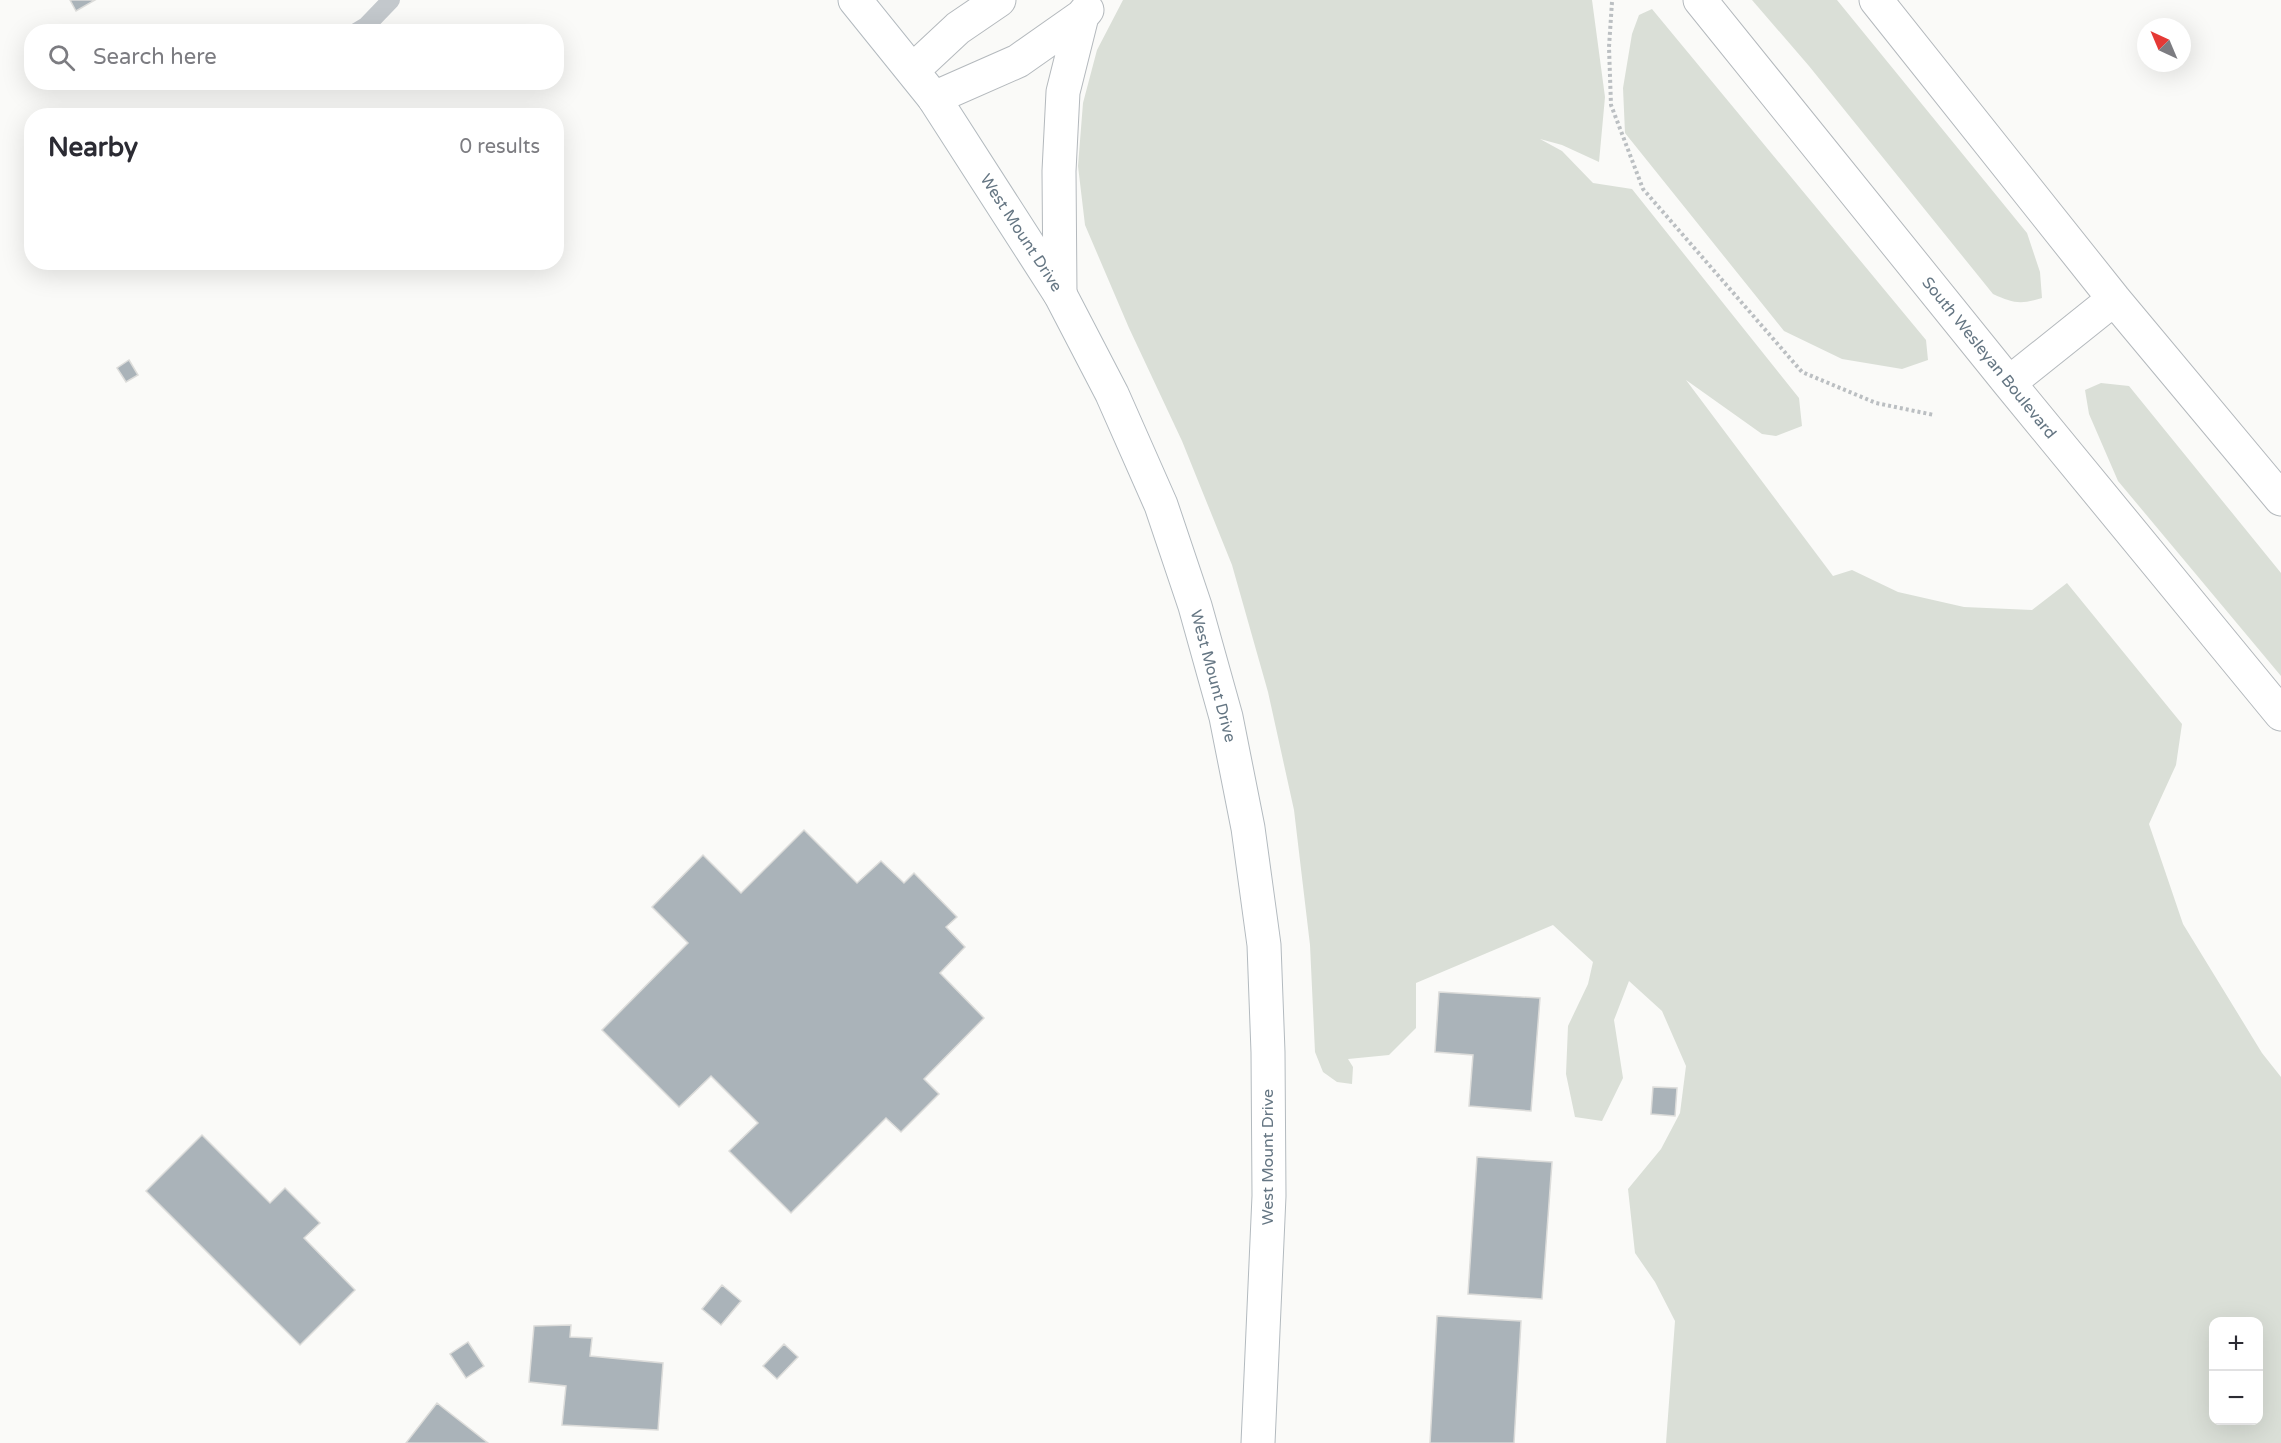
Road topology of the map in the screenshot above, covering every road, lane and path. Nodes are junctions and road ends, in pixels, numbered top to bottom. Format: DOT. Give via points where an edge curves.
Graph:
graph roads {
  1 [pos="392,0"];
  2 [pos="855,0"];
  3 [pos="999,0"];
  4 [pos="1700,0"];
  5 [pos="1876,0"];
  6 [pos="1612,2"];
  7 [pos="1088,8"];
  8 [pos="368,24"];
  9 [pos="913,70"];
  10 [pos="934,98"];
  11 [pos="1060,294"];
  12 [pos="2114,299"];
  13 [pos="2009,383"];
  14 [pos="1934,416"];
  15 [pos="2281,499"];
  16 [pos="2281,714"];
  17 [pos="1258,1443"];
  1 -- 8 [label="lane"];
  2 -- 9 [label="main road, West Mount Drive"];
  3 -- 9 [label="main road" via="958,28"];
  4 -- 13 [label="main road, South Wesleyan Boulevard"];
  5 -- 12 [label="main road"];
  6 -- 14 [label="path" via="1611,105 1644,189 1802,372 1876,403"];
  7 -- 10 [label="main road" via="1018,61"];
  7 -- 11 [label="main road" via="1063,92"];
  9 -- 10 [label="main road, West Mount Drive"];
  10 -- 11 [label="main road, West Mount Drive"];
  11 -- 17 [label="main road, West Mount Drive" via="1112,394 1161,505 1226,717 1248,828 1264,945 1268,1052 1269,1196"];
  12 -- 13 [label="main road"];
  12 -- 15 [label="main road"];
  13 -- 16 [label="main road, South Wesleyan Boulevard"];
}
